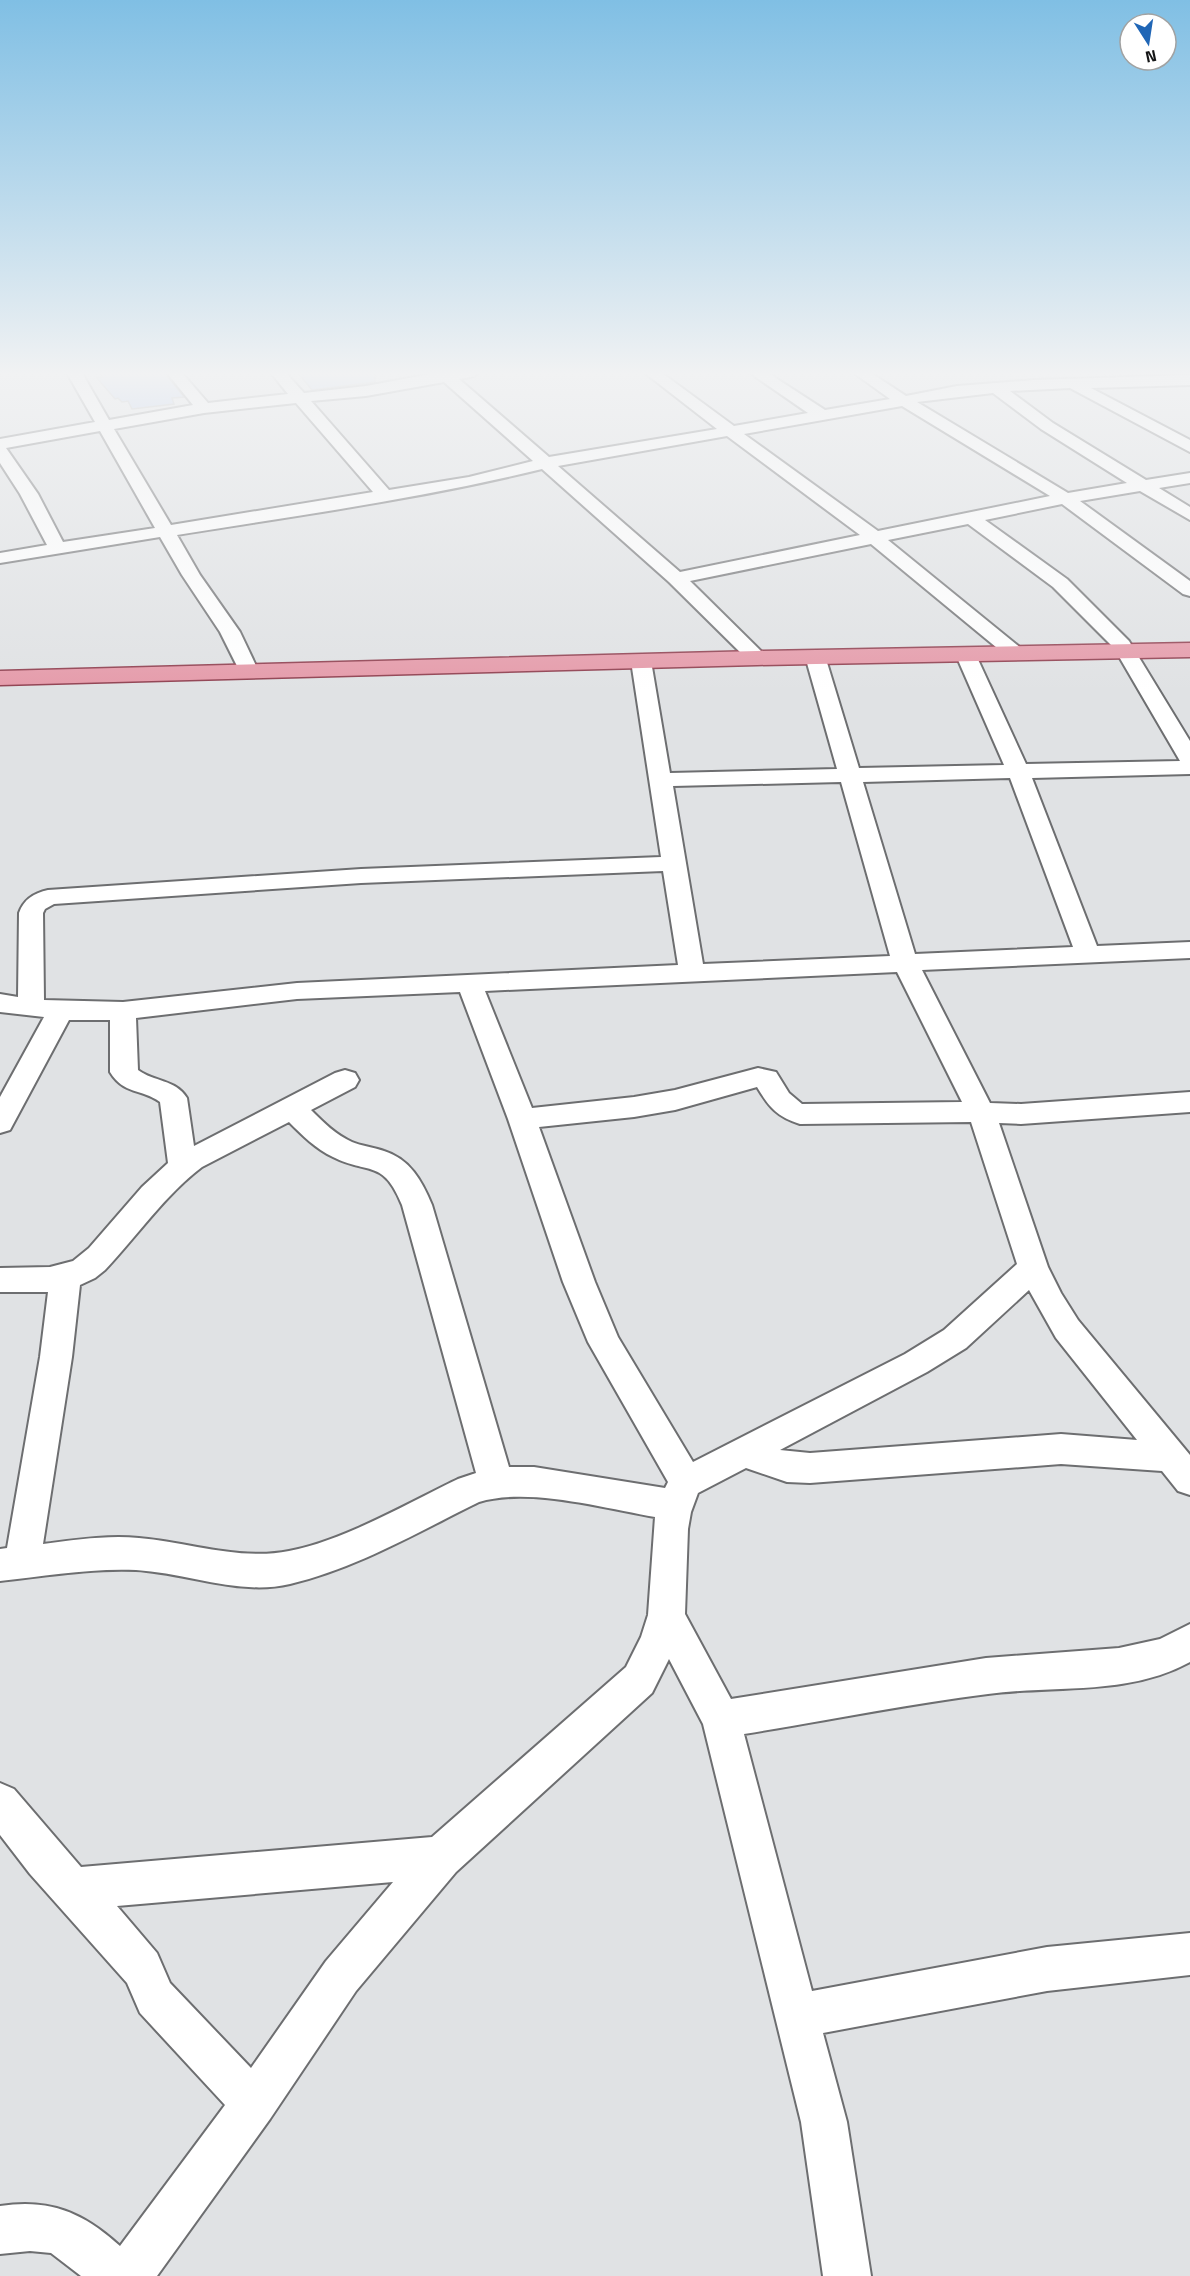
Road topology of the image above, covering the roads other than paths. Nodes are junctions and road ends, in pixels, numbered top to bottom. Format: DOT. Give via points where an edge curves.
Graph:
graph roads {
  1 [pos="18,479"];
  2 [pos="136,479"];
  3 [pos="370,479"];
  4 [pos="480,479"];
  5 [pos="563,479"];
  6 [pos="796,479"];
  7 [pos="1032,479"];
  8 [pos="1135,479"];
  9 [pos="1184,479"];
  10 [pos="1148,487"];
  11 [pos="386,497"];
  12 [pos="1063,499"];
  13 [pos="1190,515"];
  14 [pos="971,518"];
  15 [pos="167,533"];
  16 [pos="875,538"];
  17 [pos="58,549"];
  18 [pos="0,558"];
  19 [pos="676,578"];
  20 [pos="1190,590"];
  21 [pos="1190,643"];
  22 [pos="1126,648"];
  23 [pos="1190,650"];
  24 [pos="964,653"];
  25 [pos="1015,653"];
  26 [pos="815,656"];
  27 [pos="757,658"];
  28 [pos="641,661"];
  29 [pos="248,670"];
  30 [pos="0,678"];
  31 [pos="1190,759"];
  32 [pos="1190,767"];
  33 [pos="1018,771"];
  34 [pos="850,777"];
  35 [pos="661,780"];
  36 [pos="674,864"];
  37 [pos="1190,950"];
  38 [pos="1088,955"];
  39 [pos="905,963"];
  40 [pos="692,974"];
  41 [pos="470,983"];
  42 [pos="0,1003"];
  43 [pos="31,1006"];
  44 [pos="61,1011"];
  45 [pos="123,1011"];
  46 [pos="345,1080"];
  47 [pos="1190,1102"];
  48 [pos="292,1108"];
  49 [pos="982,1114"];
  50 [pos="522,1119"];
  51 [pos="0,1123"];
  52 [pos="183,1167"];
  53 [pos="1033,1267"];
  54 [pos="65,1277"];
  55 [pos="0,1280"];
  56 [pos="743,1452"];
  57 [pos="1181,1468"];
  58 [pos="496,1482"];
  59 [pos="681,1493"];
  60 [pos="11,1564"];
  61 [pos="666,1616"];
  62 [pos="1190,1642"];
  63 [pos="721,1719"];
  64 [pos="0,1803"];
  65 [pos="441,1857"];
  66 [pos="73,1889"];
  67 [pos="1190,1954"];
  68 [pos="797,2016"];
  69 [pos="254,2103"];
  70 [pos="0,2230"];
  71 [pos="115,2276"];
  72 [pos="128,2276"];
  73 [pos="847,2276"];
  1 -- 17 [label="street"];
  2 -- 15 [label="street"];
  3 -- 11 [label="street"];
  4 -- 11 [label="street"];
  5 -- 19 [label="street"];
  6 -- 16 [label="street"];
  7 -- 12 [label="street"];
  8 -- 10 [label="street"];
  9 -- 10 [label="street"];
  10 -- 12 [label="street"];
  10 -- 13 [label="street"];
  11 -- 15 [label="street"];
  12 -- 14 [label="street"];
  12 -- 20 [label="street"];
  14 -- 16 [label="street"];
  14 -- 22 [label="street" via="1060,583"];
  15 -- 17 [label="street"];
  15 -- 29 [label="street" via="230,632"];
  16 -- 19 [label="street"];
  16 -- 25 [label="street"];
  17 -- 18 [label="street"];
  19 -- 27 [label="street"];
  21 -- 22 [label="main road"];
  22 -- 23 [label="main road"];
  22 -- 25 [label="main road"];
  22 -- 31 [label="street"];
  24 -- 25 [label="main road"];
  24 -- 26 [label="main road"];
  24 -- 33 [label="street"];
  26 -- 27 [label="main road"];
  26 -- 34 [label="street"];
  27 -- 28 [label="main road"];
  28 -- 29 [label="main road"];
  28 -- 35 [label="street"];
  29 -- 30 [label="main road"];
  32 -- 33 [label="street"];
  33 -- 34 [label="street"];
  33 -- 38 [label="street"];
  34 -- 35 [label="street"];
  34 -- 39 [label="street"];
  35 -- 36 [label="street"];
  36 -- 40 [label="street"];
  36 -- 43 [label="street" via="450,870 48,897 40,899 31,913"];
  37 -- 38 [label="street"];
  38 -- 39 [label="street"];
  39 -- 40 [label="street"];
  39 -- 49 [label="street"];
  40 -- 41 [label="street"];
  41 -- 45 [label="street" via="297,991"];
  41 -- 50 [label="street"];
  42 -- 43 [label="street"];
  43 -- 44 [label="street"];
  44 -- 45 [label="street"];
  44 -- 51 [label="street"];
  45 -- 52 [label="street" via="124,1072 132,1081 157,1086 173,1098"];
  46 -- 48 [label="street"];
  47 -- 49 [label="street"];
  48 -- 52 [label="street"];
  48 -- 58 [label="street" via="333,1144 346,1152 384,1160 410,1186"];
  49 -- 50 [label="street" via="800,1114 783,1106 766,1079 758,1077 675,1100"];
  49 -- 53 [label="street"];
  50 -- 59 [label="street" via="603,1342"];
  52 -- 54 [label="street" via="97,1260"];
  53 -- 56 [label="street" via="955,1340"];
  53 -- 57 [label="street" via="1067,1329"];
  54 -- 55 [label="street"];
  54 -- 60 [label="street" via="56,1357"];
  56 -- 57 [label="street" via="787,1467 810,1468 1061,1449"];
  56 -- 59 [label="street"];
  58 -- 59 [label="street"];
  58 -- 60 [label="street" via="470,1490 355,1546 289,1569 243,1570 138,1554 98,1554"];
  59 -- 61 [label="street" via="672,1523"];
  61 -- 63 [label="street"];
  61 -- 65 [label="street" via="639,1680"];
  62 -- 63 [label="street" via="1147,1661 988,1675"];
  63 -- 68 [label="street"];
  64 -- 66 [label="street"];
  65 -- 66 [label="street"];
  65 -- 69 [label="street" via="341,1976"];
  66 -- 69 [label="street" via="142,1968 155,1998"];
  67 -- 68 [label="street" via="1047,1969"];
  68 -- 73 [label="street" via="824,2122"];
  69 -- 72 [label="street"];
  70 -- 71 [label="street" via="20,2227 59,2232"];
}
